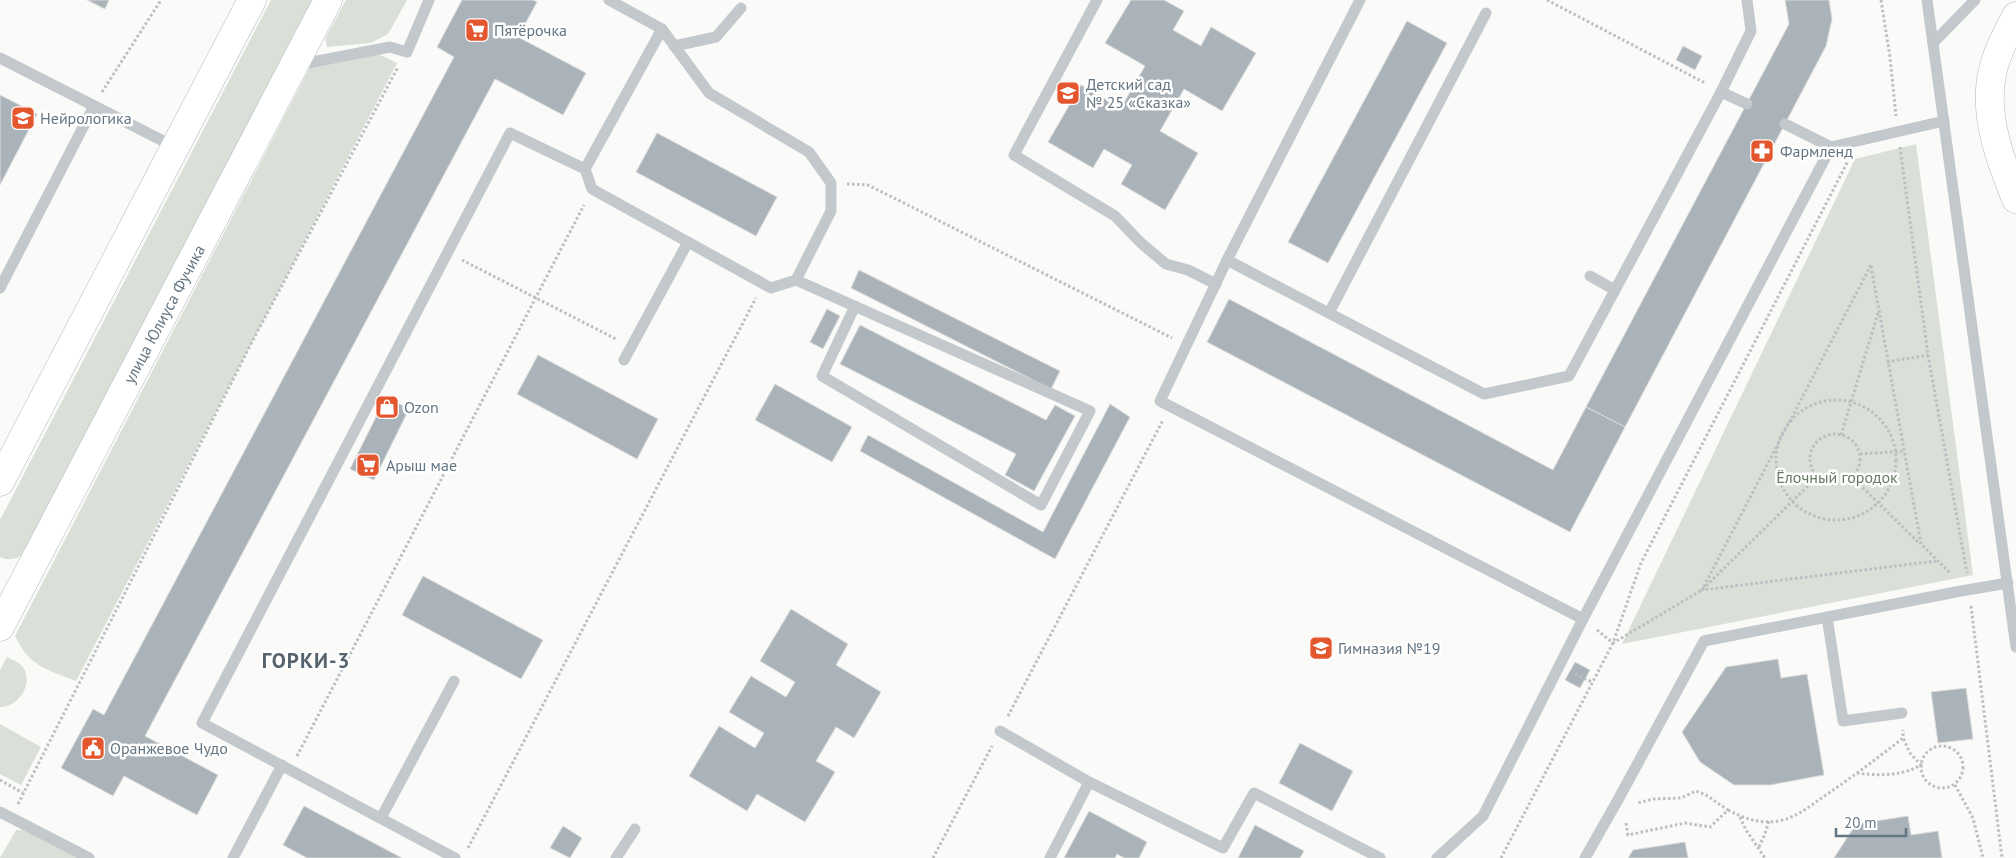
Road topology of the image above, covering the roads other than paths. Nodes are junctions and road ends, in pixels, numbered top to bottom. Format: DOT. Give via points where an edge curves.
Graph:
graph roads {
  1 [pos="252,0"];
  2 [pos="328,0"];
  3 [pos="429,0"];
  4 [pos="609,0"];
  5 [pos="1098,0"];
  6 [pos="1360,0"];
  7 [pos="1747,0"];
  8 [pos="1927,0"];
  9 [pos="1975,0"];
  10 [pos="741,8"];
  11 [pos="1486,13"];
  12 [pos="2016,16"];
  13 [pos="662,29"];
  14 [pos="1933,43"];
  15 [pos="674,46"];
  16 [pos="0,58"];
  17 [pos="293,66"];
  18 [pos="1721,92"];
  19 [pos="1747,104"];
  20 [pos="94,106"];
  21 [pos="1944,121"];
  22 [pos="1785,124"];
  23 [pos="175,146"];
  24 [pos="1831,147"];
  25 [pos="584,169"];
  26 [pos="2015,197"];
  27 [pos="688,242"];
  28 [pos="1227,260"];
  29 [pos="1590,276"];
  30 [pos="796,280"];
  31 [pos="1216,284"];
  32 [pos="0,288"];
  33 [pos="1615,290"];
  34 [pos="855,306"];
  35 [pos="1329,313"];
  36 [pos="624,360"];
  37 [pos="0,482"];
  38 [pos="2010,558"];
  39 [pos="2008,583"];
  40 [pos="1827,618"];
  41 [pos="1583,619"];
  42 [pos="0,627"];
  43 [pos="2016,646"];
  44 [pos="454,681"];
  45 [pos="1902,713"];
  46 [pos="1000,731"];
  47 [pos="286,767"];
  48 [pos="1089,782"];
  49 [pos="5,814"];
  50 [pos="381,818"];
  51 [pos="635,830"];
  52 [pos="89,858"];
  53 [pos="233,858"];
  54 [pos="455,858"];
  55 [pos="616,858"];
  56 [pos="1050,858"];
  57 [pos="1380,858"];
  58 [pos="1437,858"];
  59 [pos="1585,858"];
  1 -- 23 [label="main road"];
  2 -- 17 [label="main road, улица Юлиуса Фучика"];
  3 -- 17 [label="lane" via="407,52 390,47"];
  4 -- 13 [label="lane"];
  5 -- 31 [label="lane" via="1014,155 1115,216 1140,244 1166,264 1188,270"];
  6 -- 28 [label="lane"];
  7 -- 18 [label="lane" via="1751,31"];
  8 -- 14 [label="lane"];
  9 -- 14 [label="lane"];
  10 -- 15 [label="lane" via="716,36"];
  11 -- 35 [label="lane"];
  12 -- 26 [label="main road" via="2001,45 1991,80 1991,110 1998,151"];
  13 -- 15 [label="lane"];
  13 -- 25 [label="lane"];
  14 -- 21 [label="lane"];
  15 -- 30 [label="lane" via="709,93 809,152 831,184 831,212"];
  16 -- 20 [label="lane"];
  17 -- 42 [label="main road, улица Юлиуса Фучика"];
  18 -- 19 [label="lane"];
  18 -- 33 [label="lane"];
  20 -- 23 [label="lane"];
  20 -- 32 [label="lane"];
  21 -- 24 [label="lane"];
  21 -- 38 [label="lane"];
  22 -- 24 [label="lane"];
  23 -- 37 [label="main road"];
  24 -- 41 [label="lane"];
  25 -- 27 [label="lane" via="592,189"];
  25 -- 47 [label="lane" via="510,133 202,723"];
  27 -- 30 [label="lane" via="771,288"];
  27 -- 36 [label="lane"];
  28 -- 31 [label="lane"];
  28 -- 35 [label="lane"];
  29 -- 33 [label="lane"];
  30 -- 34 [label="lane"];
  31 -- 41 [label="lane" via="1160,401"];
  33 -- 35 [label="lane" via="1569,376 1484,394"];
  34 -- 34 [label="lane" via="822,376 1041,505 1090,411"];
  38 -- 39 [label="lane"];
  39 -- 40 [label="lane"];
  39 -- 43 [label="lane"];
  40 -- 45 [label="lane" via="1843,721"];
  40 -- 59 [label="lane" via="1704,641"];
  41 -- 58 [label="lane" via="1483,816"];
  44 -- 50 [label="lane"];
  46 -- 48 [label="lane"];
  47 -- 50 [label="lane"];
  47 -- 53 [label="lane"];
  48 -- 56 [label="lane"];
  48 -- 57 [label="lane" via="1223,848 1254,792"];
  49 -- 52 [label="lane"];
  50 -- 54 [label="lane"];
  51 -- 55 [label="lane"];
}
